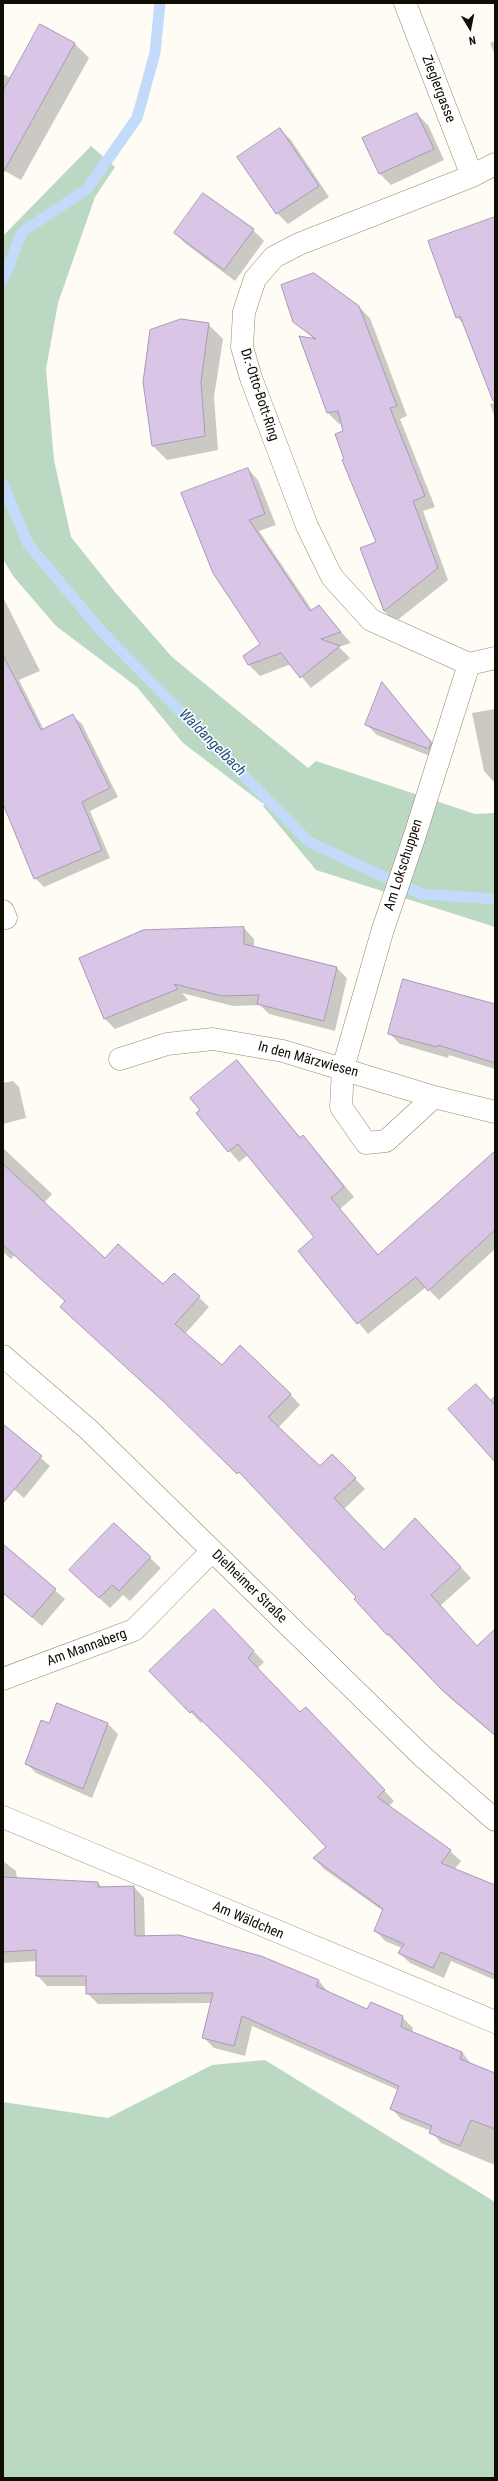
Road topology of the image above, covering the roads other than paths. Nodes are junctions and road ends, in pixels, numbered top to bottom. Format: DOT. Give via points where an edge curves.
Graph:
graph roads {
  1 [pos="405,3"];
  2 [pos="495,164"];
  3 [pos="472,176"];
  4 [pos="495,658"];
  5 [pos="469,664"];
  6 [pos="120,1059"];
  7 [pos="343,1068"];
  8 [pos="434,1097"];
  9 [pos="495,1112"];
  10 [pos="3,1356"];
  11 [pos="212,1551"];
  12 [pos="3,1679"];
  13 [pos="3,1817"];
  14 [pos="495,1820"];
  15 [pos="495,2022"];
  1 -- 3 [label="street, Zieglergasse"];
  2 -- 3 [label="street, Dr.-Otto-Bott-Ring"];
  3 -- 5 [label="street, Dr.-Otto-Bott-Ring" via="299,244 274,257 255,279 244,312 242,347 251,378 308,526 332,577 371,620"];
  4 -- 5 [label="street"];
  5 -- 7 [label="street, Am Lokschuppen" via="383,929"];
  6 -- 7 [label="street, In den Märzwiesen" via="167,1044 213,1039 283,1051"];
  7 -- 8 [label="street, In den Märzwiesen"];
  7 -- 8 [label="street, Am Lokschuppen" via="341,1107 366,1142 386,1141"];
  8 -- 9 [label="street, In den Märzwiesen"];
  10 -- 11 [label="street, Dielheimer Straße" via="88,1429"];
  11 -- 12 [label="street, Am Mannaberg" via="134,1630"];
  11 -- 14 [label="street, Dielheimer Straße" via="422,1756"];
  13 -- 15 [label="street, Am Wäldchen"];
}
